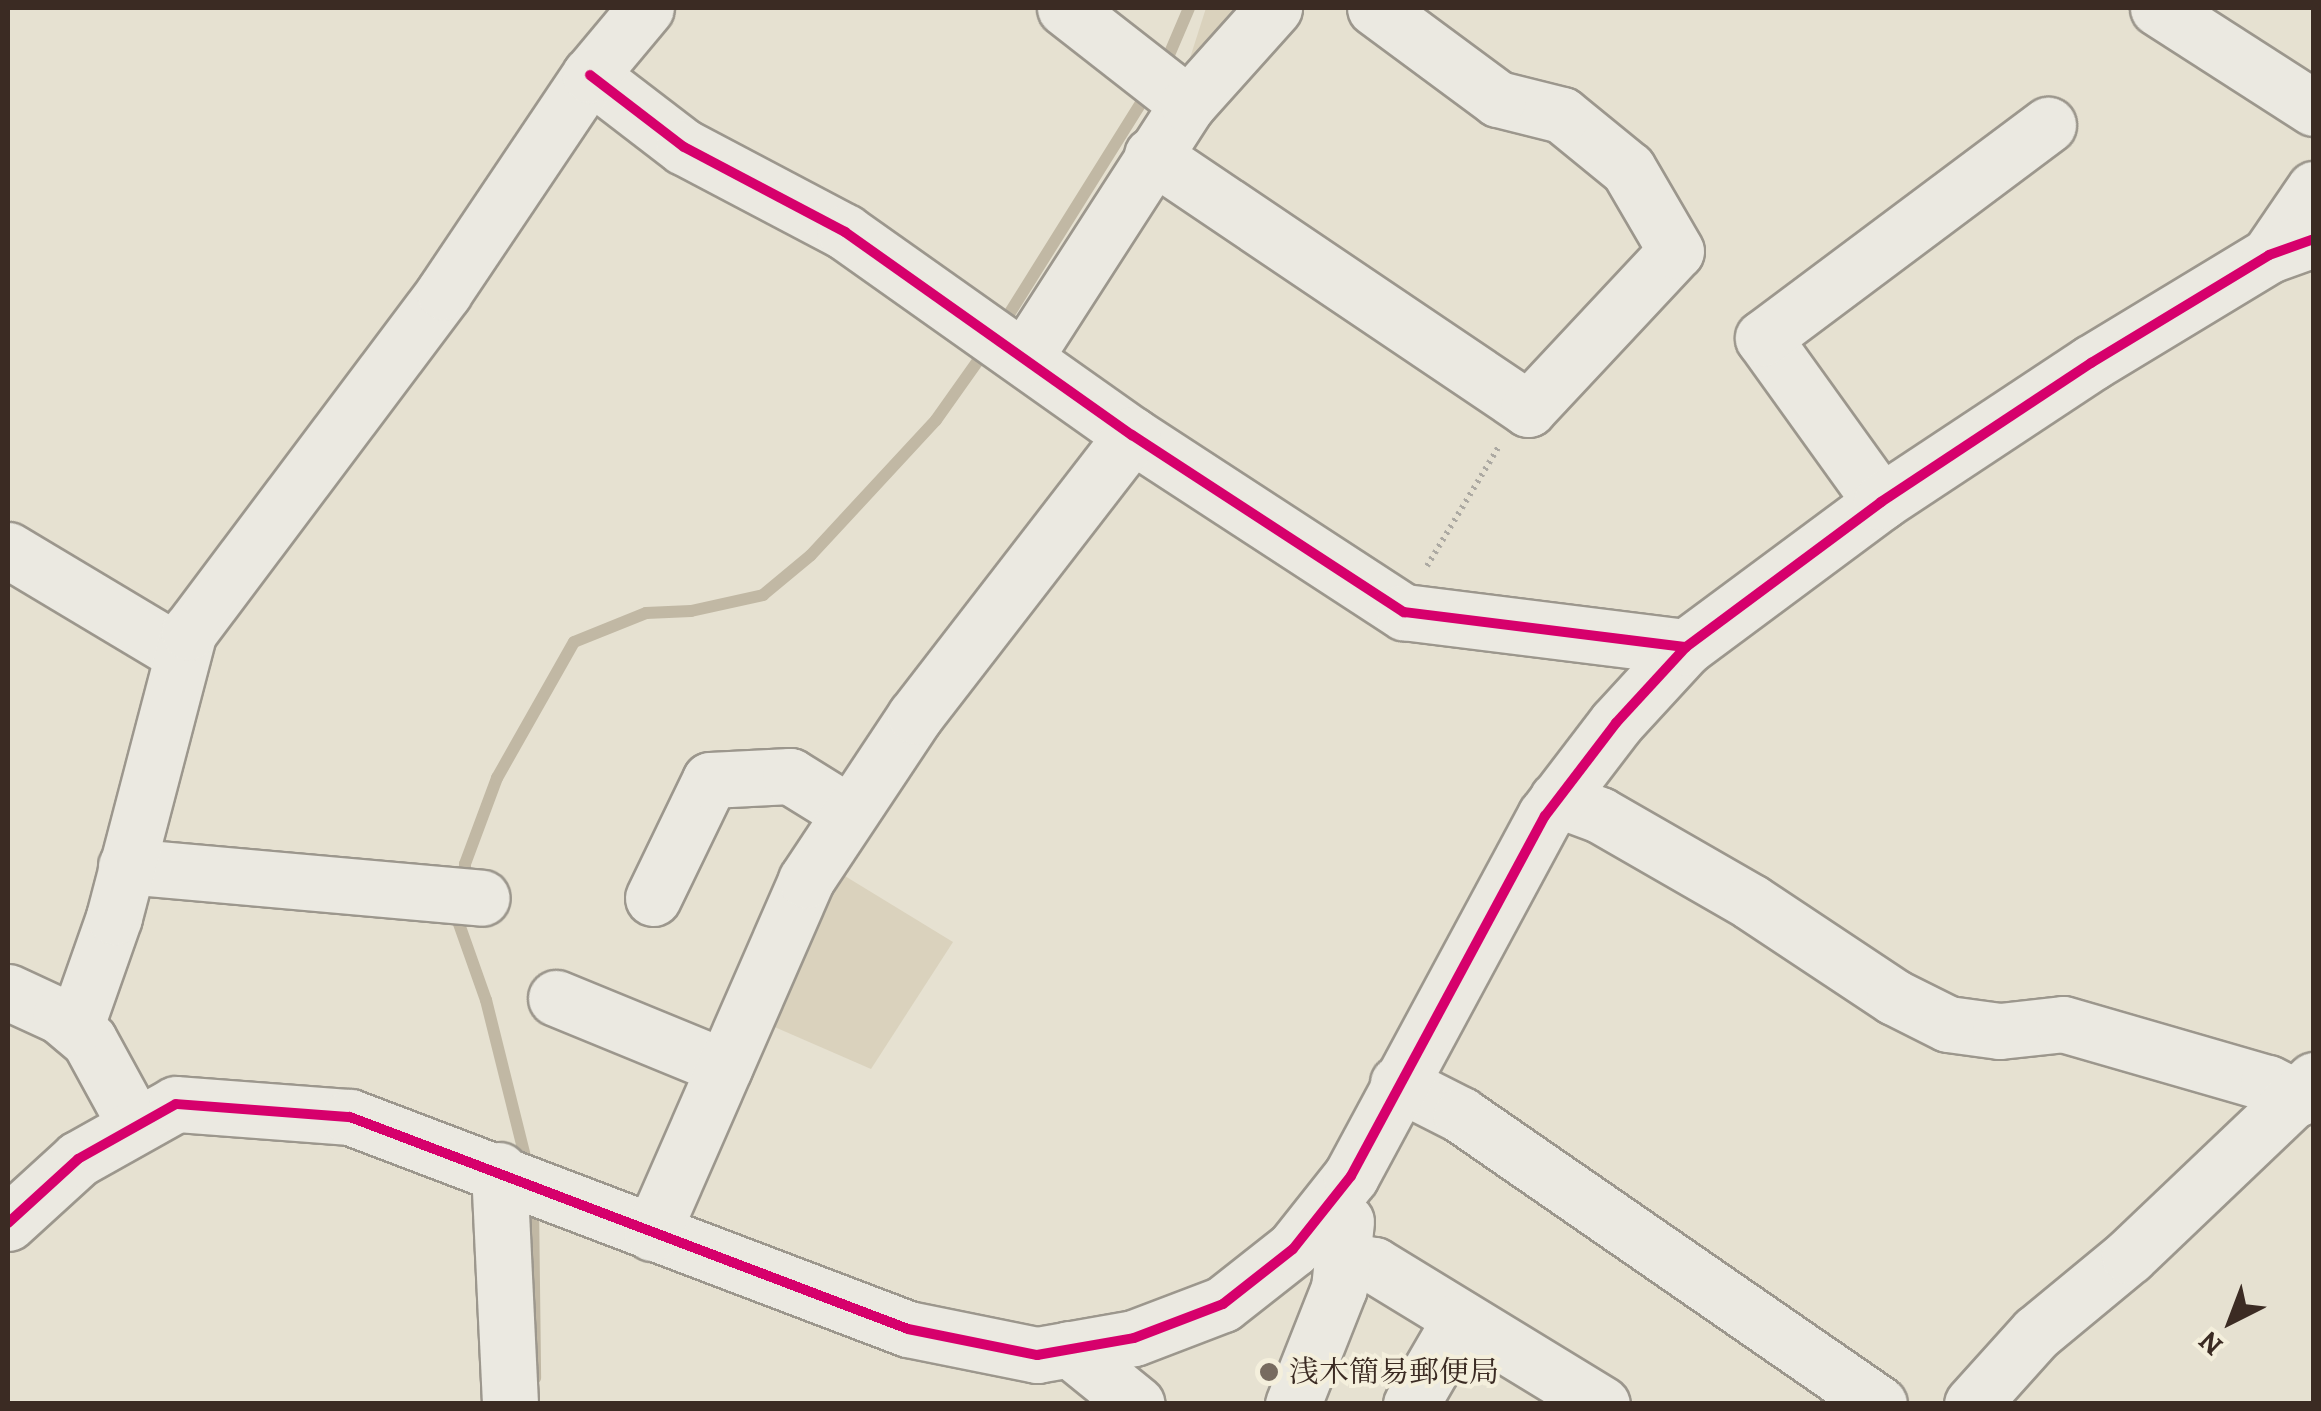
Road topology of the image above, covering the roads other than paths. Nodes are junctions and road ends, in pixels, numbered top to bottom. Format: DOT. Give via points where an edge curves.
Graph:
graph roads {
  1 [pos="646,8"];
  2 [pos="1065,8"];
  3 [pos="1274,8"];
  4 [pos="1375,8"];
  5 [pos="2158,8"];
  6 [pos="590,75"];
  7 [pos="1188,104"];
  8 [pos="2314,108"];
  9 [pos="2048,125"];
  10 [pos="1152,155"];
  11 [pos="2314,189"];
  12 [pos="2291,247"];
  13 [pos="1024,358"];
  14 [pos="1132,435"];
  15 [pos="1881,502"];
  16 [pos="8,550"];
  17 [pos="1686,647"];
  18 [pos="182,654"];
  19 [pos="1557,799"];
  20 [pos="850,812"];
  21 [pos="126,866"];
  22 [pos="482,898"];
  23 [pos="653,898"];
  24 [pos="8,992"];
  25 [pos="556,998"];
  26 [pos="74,1028"];
  27 [pos="724,1067"];
  28 [pos="1398,1083"];
  29 [pos="2306,1089"];
  30 [pos="135,1124"];
  31 [pos="507,1173"];
  32 [pos="1351,1176"];
  33 [pos="8,1223"];
  34 [pos="652,1232"];
  35 [pos="1342,1258"];
  36 [pos="1461,1318"];
  37 [pos="1068,1349"];
  38 [pos="510,1404"];
  39 [pos="1137,1404"];
  40 [pos="1293,1404"];
  41 [pos="1411,1404"];
  42 [pos="1602,1404"];
  43 [pos="1879,1404"];
  44 [pos="1972,1404"];
  1 -- 6 [label="street"];
  2 -- 7 [label="street"];
  3 -- 7 [label="street"];
  4 -- 10 [label="street" via="1498,99 1562,115 1628,170 1676,250 1528,408"];
  5 -- 8 [label="street"];
  6 -- 13 [label="street" via="684,147 845,232"];
  6 -- 18 [label="street" via="506,190 444,292 189,632"];
  7 -- 10 [label="street"];
  9 -- 15 [label="street" via="1763,338"];
  10 -- 13 [label="street"];
  11 -- 12 [label="street"];
  12 -- 15 [label="street"];
  13 -- 14 [label="street"];
  14 -- 17 [label="street" via="1404,612"];
  14 -- 20 [label="street" via="915,716"];
  15 -- 17 [label="street"];
  16 -- 18 [label="street"];
  17 -- 19 [label="street"];
  18 -- 21 [label="street"];
  19 -- 28 [label="street"];
  19 -- 29 [label="street" via="1634,834 1948,1024 2000,1031 2063,1024"];
  20 -- 23 [label="street" via="790,776 710,780"];
  20 -- 27 [label="street" via="806,880"];
  21 -- 22 [label="street"];
  21 -- 26 [label="street"];
  24 -- 26 [label="street"];
  25 -- 27 [label="street"];
  26 -- 30 [label="street" via="110,1074"];
  27 -- 34 [label="street"];
  28 -- 32 [label="street"];
  28 -- 43 [label="street" via="1461,1115"];
  29 -- 44 [label="street" via="2129,1256 2036,1333"];
  30 -- 31 [label="street" via="176,1104 350,1118"];
  30 -- 33 [label="street" via="78,1159"];
  31 -- 34 [label="street"];
  31 -- 38 [label="street"];
  32 -- 35 [label="street"];
  32 -- 37 [label="street" via="1293,1249 1223,1304 1134,1338"];
  34 -- 37 [label="street" via="908,1329 1038,1355"];
  35 -- 36 [label="street" via="1374,1265"];
  35 -- 40 [label="street" via="1339,1288"];
  36 -- 41 [label="street"];
  36 -- 42 [label="street"];
  37 -- 39 [label="street"];
}
